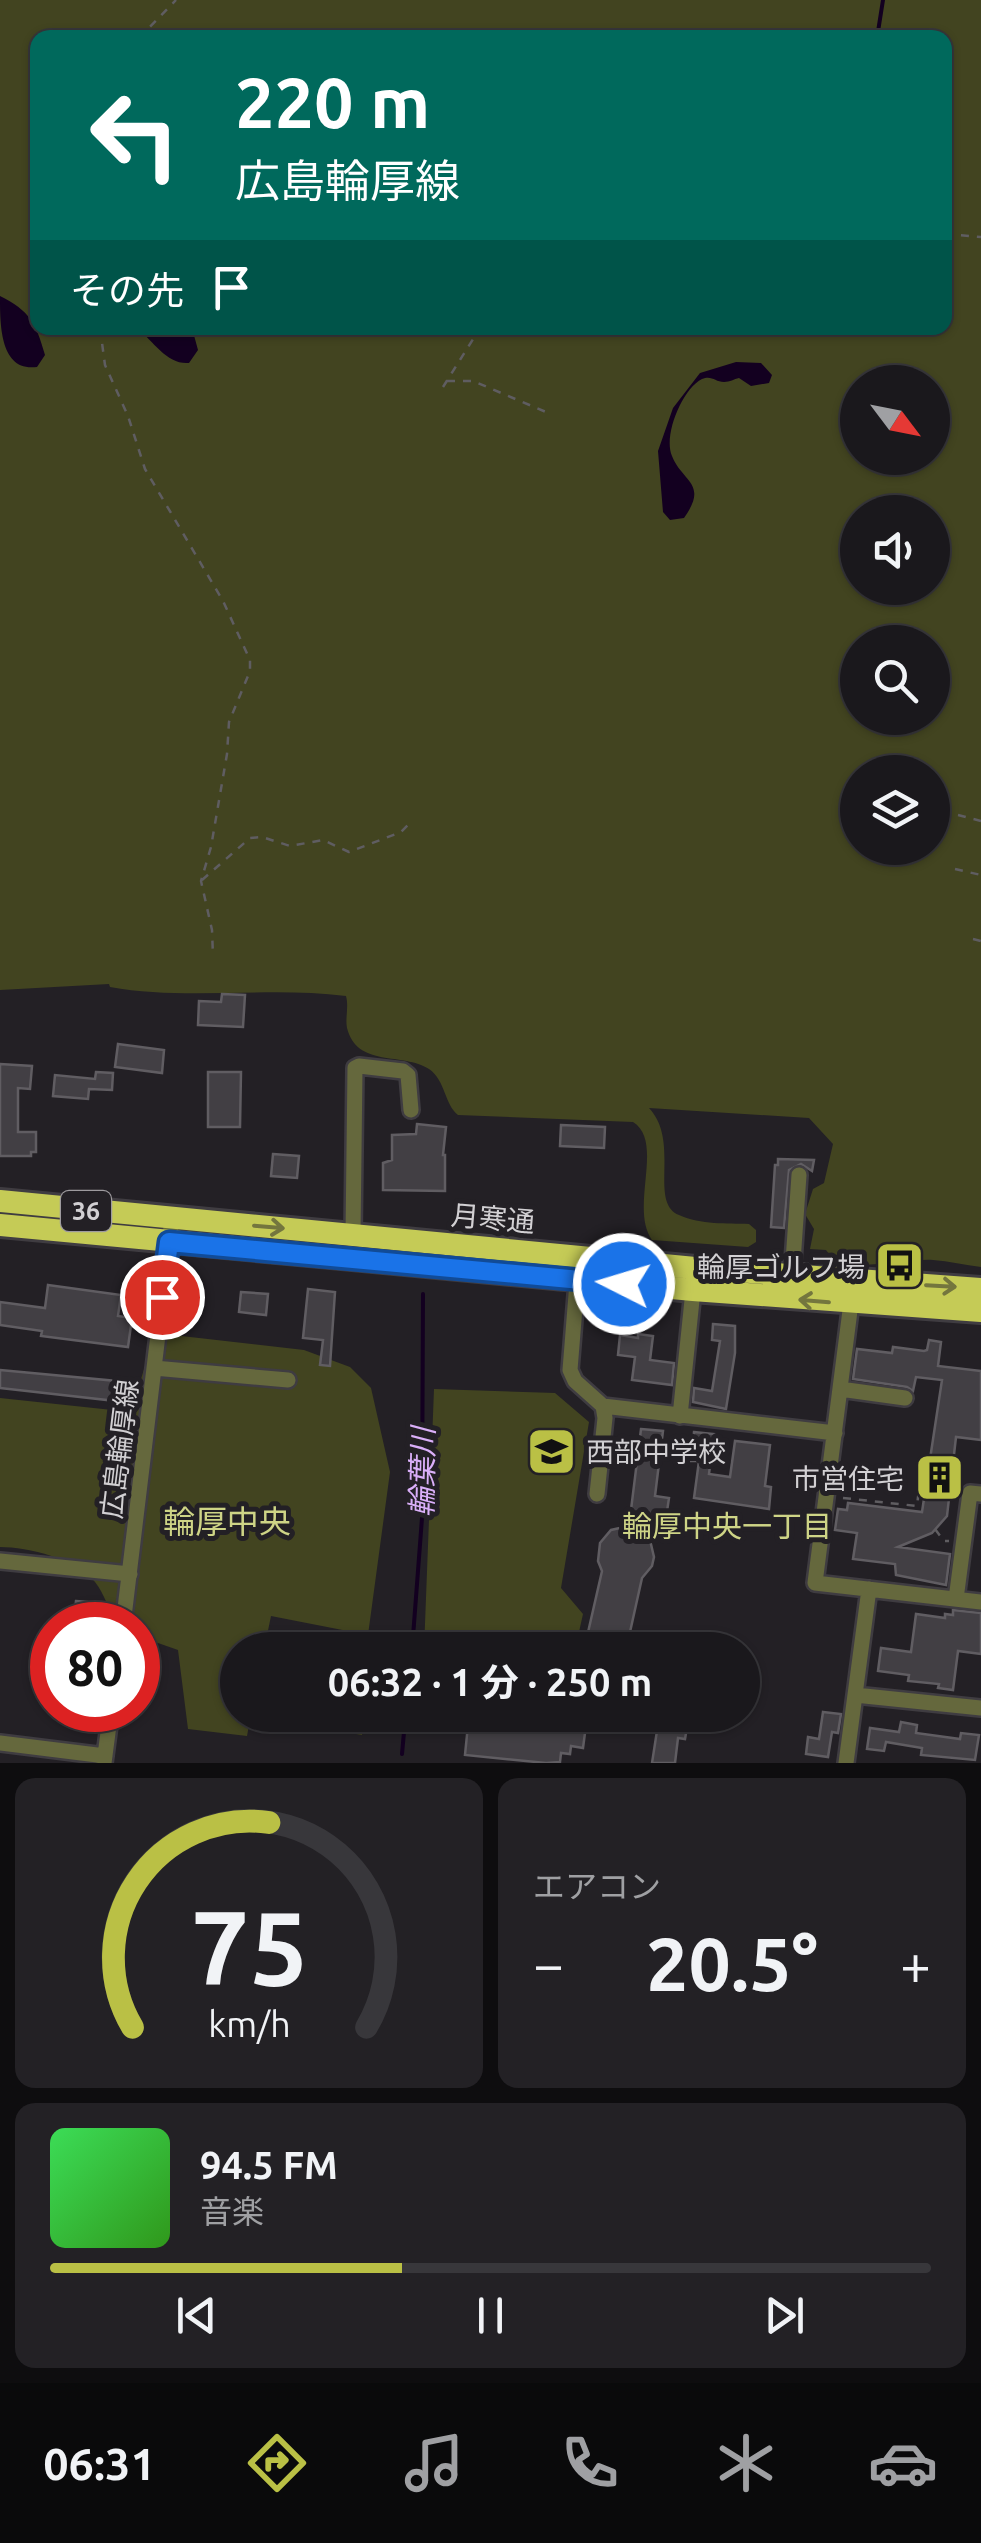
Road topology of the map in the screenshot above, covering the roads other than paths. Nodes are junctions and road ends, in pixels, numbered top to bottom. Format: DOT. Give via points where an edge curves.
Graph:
graph roads {
  1 [pos="411,1110"];
  2 [pos="799,1175"];
  3 [pos="0,1201"];
  4 [pos="0,1225"];
  5 [pos="170,1230"];
  6 [pos="353,1235"];
  7 [pos="578,1268"];
  8 [pos="792,1276"];
  9 [pos="694,1279"];
  10 [pos="981,1289"];
  11 [pos="852,1292"];
  12 [pos="981,1312"];
  13 [pos="154,1368"];
  14 [pos="288,1380"];
  15 [pos="840,1389"];
  16 [pos="905,1398"];
  17 [pos="603,1406"];
  18 [pos="680,1416"];
  19 [pos="835,1433"];
  20 [pos="597,1494"];
  21 [pos="981,1494"];
  22 [pos="0,1561"];
  23 [pos="130,1574"];
  24 [pos="869,1590"];
  25 [pos="956,1599"];
  26 [pos="126,1602"];
  27 [pos="981,1602"];
  28 [pos="855,1695"];
  29 [pos="981,1708"];
  30 [pos="108,1732"];
  31 [pos="0,1744"];
  32 [pos="104,1759"];
  33 [pos="846,1763"];
  1 -- 6 [label="street" via="403,1071 355,1068"];
  2 -- 8 [label="street"];
  3 -- 5 [label="highway, 月寒通 / 36"];
  4 -- 5 [label="highway, 月寒通 / 36"];
  5 -- 6 [label="highway, 月寒通 / 36, one-way"];
  5 -- 7 [label="highway, 月寒通 / 36"];
  5 -- 13 [label="street, 広島輪厚線"];
  6 -- 7 [label="highway, 月寒通 / 36"];
  7 -- 9 [label="highway, 月寒通 / 36"];
  7 -- 17 [label="street" via="570,1370"];
  8 -- 9 [label="highway, 月寒通 / 36"];
  8 -- 11 [label="highway, 月寒通 / 36"];
  11 -- 9 [label="highway, 月寒通 / 36, one-way"];
  9 -- 18 [label="street"];
  11 -- 10 [label="highway, 月寒通 / 36, one-way"];
  11 -- 12 [label="highway, 月寒通 / 36"];
  11 -- 15 [label="street"];
  13 -- 14 [label="street"];
  13 -- 23 [label="street, 広島輪厚線"];
  15 -- 16 [label="street"];
  15 -- 19 [label="street"];
  17 -- 18 [label="street"];
  17 -- 20 [label="street"];
  18 -- 19 [label="street"];
  19 -- 24 [label="street" via="815,1583"];
  21 -- 25 [label="street" via="970,1493"];
  22 -- 23 [label="street"];
  23 -- 26 [label="street, 広島輪厚線"];
  24 -- 25 [label="street"];
  24 -- 28 [label="street"];
  25 -- 27 [label="street"];
  28 -- 29 [label="street"];
  28 -- 33 [label="street"];
  30 -- 32 [label="street"];
  31 -- 32 [label="street"];
}
